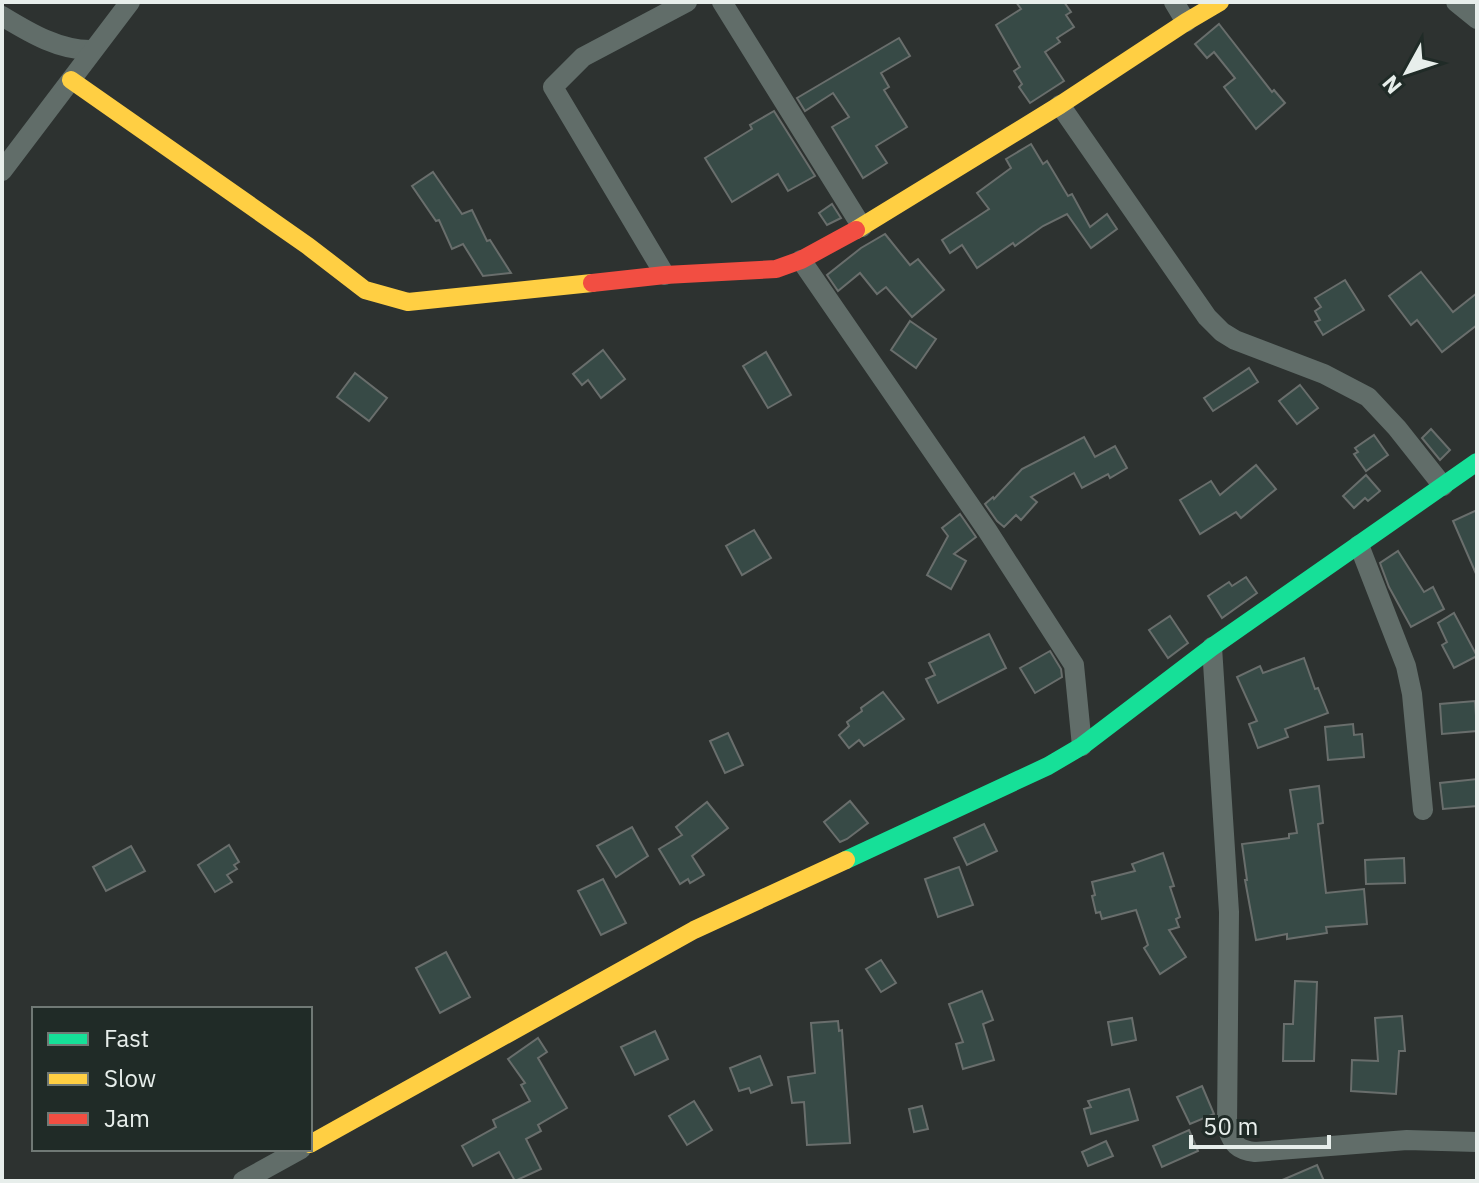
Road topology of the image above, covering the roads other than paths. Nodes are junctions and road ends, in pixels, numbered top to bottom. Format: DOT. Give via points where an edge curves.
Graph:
graph roads {
  1 [pos="130,2"];
  2 [pos="687,2"];
  3 [pos="722,2"];
  4 [pos="1174,2"];
  5 [pos="1220,2"];
  6 [pos="1456,2"];
  7 [pos="2,16"];
  8 [pos="1477,19"];
  9 [pos="1186,22"];
  10 [pos="24,29"];
  11 [pos="93,50"];
  12 [pos="74,76"];
  13 [pos="1060,105"];
  14 [pos="2,171"];
  15 [pos="862,227"];
  16 [pos="801,260"];
  17 [pos="665,275"];
  18 [pos="1477,462"];
  19 [pos="1443,486"];
  20 [pos="1359,545"];
  21 [pos="1212,647"];
  22 [pos="1082,746"];
  23 [pos="1423,810"];
  24 [pos="1477,1142"];
  25 [pos="312,1143"];
  26 [pos="297,1151"];
  27 [pos="243,1181"];
  1 -- 11 [label="street"];
  2 -- 17 [label="street" via="583,57 553,87"];
  3 -- 15 [label="street"];
  4 -- 9 [label="street"];
  5 -- 9 [label="street"];
  6 -- 8 [label="street"];
  7 -- 10 [label="street"];
  9 -- 13 [label="street"];
  10 -- 11 [label="street" via="50,42"];
  10 -- 12 [label="street"];
  11 -- 12 [label="street"];
  12 -- 14 [label="street"];
  12 -- 17 [label="street" via="365,290 408,302"];
  13 -- 15 [label="street"];
  13 -- 19 [label="street" via="1222,332 1368,397"];
  15 -- 16 [label="street"];
  16 -- 17 [label="street" via="776,269"];
  16 -- 22 [label="street" via="1074,665"];
  18 -- 19 [label="street"];
  19 -- 20 [label="street"];
  20 -- 21 [label="street"];
  20 -- 23 [label="street" via="1406,666"];
  21 -- 22 [label="street"];
  21 -- 24 [label="street" via="1229,912 1231,1139 1244,1151 1255,1152 1407,1140"];
  22 -- 25 [label="street" via="694,930"];
  26 -- 27 [label="street"];
}
